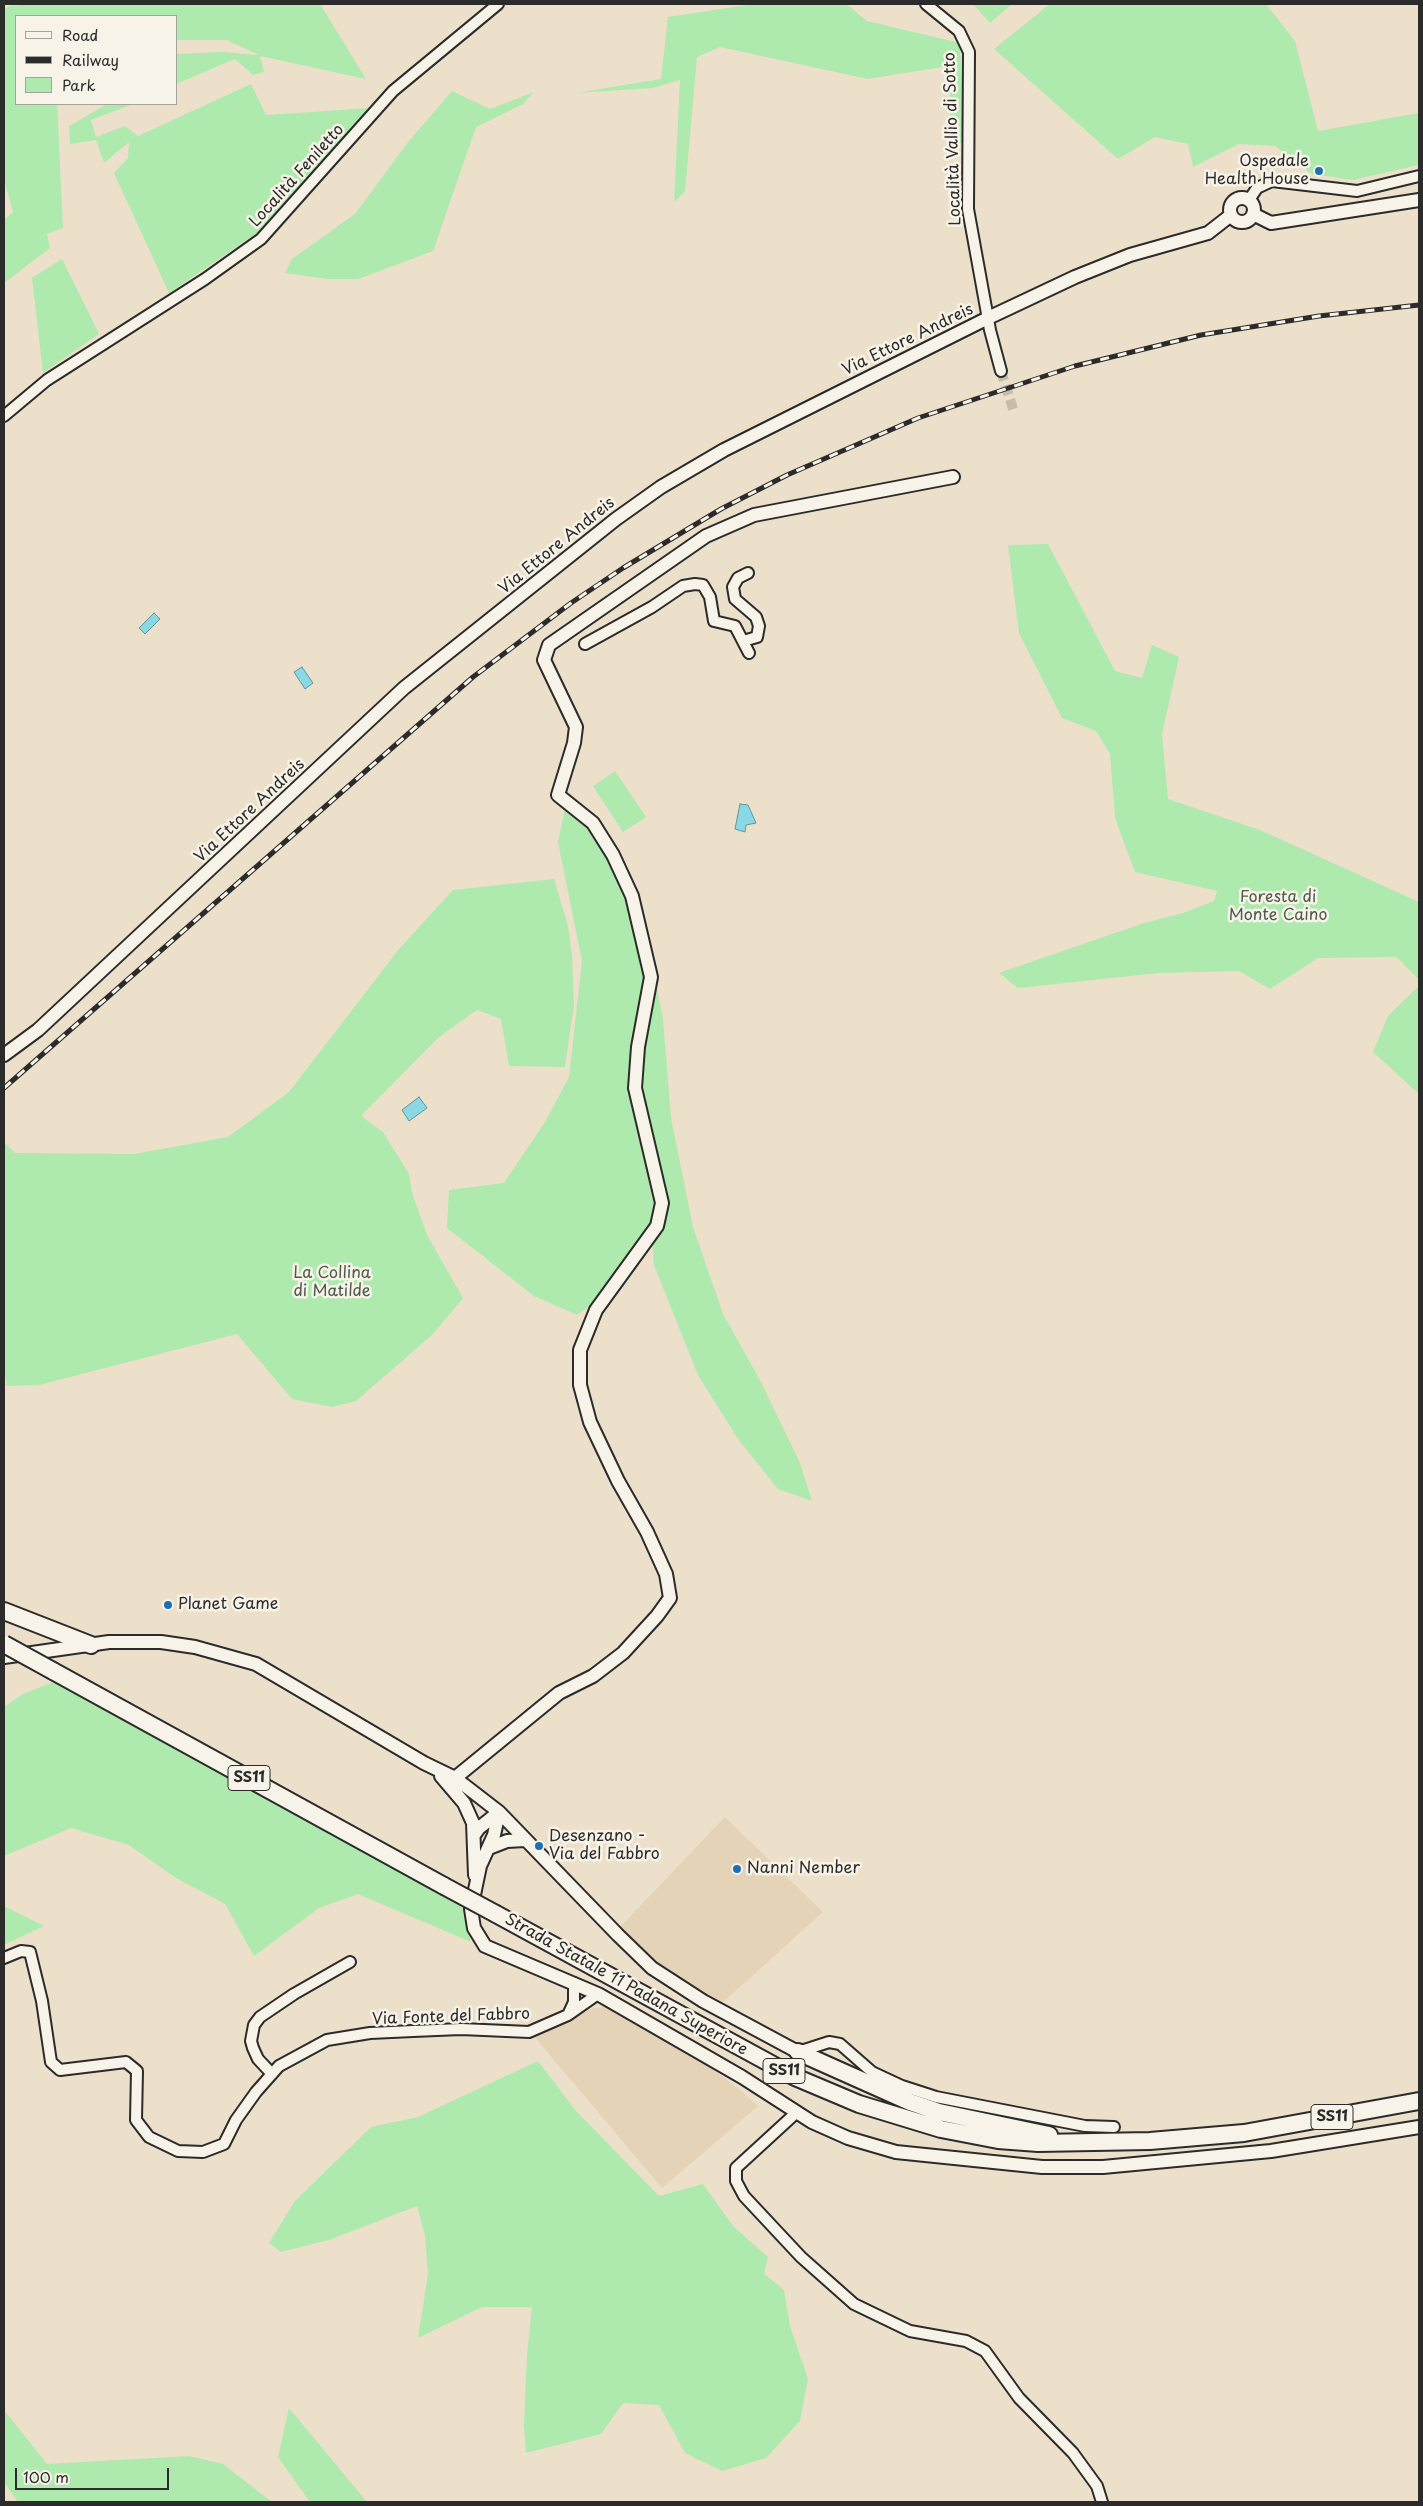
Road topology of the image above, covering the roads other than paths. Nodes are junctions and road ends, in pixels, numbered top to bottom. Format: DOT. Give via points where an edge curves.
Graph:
graph roads {
  1 [pos="498,4"];
  2 [pos="926,4"];
  3 [pos="1419,176"];
  4 [pos="1249,200"];
  5 [pos="1419,200"];
  6 [pos="1253,214"];
  7 [pos="1231,215"];
  8 [pos="988,318"];
  9 [pos="1001,371"];
  10 [pos="4,416"];
  11 [pos="953,477"];
  12 [pos="748,573"];
  13 [pos="743,641"];
  14 [pos="585,644"];
  15 [pos="749,652"];
  16 [pos="4,1055"];
  17 [pos="4,1611"];
  18 [pos="4,1644"];
  19 [pos="91,1645"];
  20 [pos="4,1657"];
  21 [pos="432,1767"];
  22 [pos="455,1778"];
  23 [pos="499,1812"];
  24 [pos="474,1835"];
  25 [pos="525,1840"];
  26 [pos="489,1848"];
  27 [pos="475,1885"];
  28 [pos="4,1958"];
  29 [pos="350,1962"];
  30 [pos="574,1983"];
  31 [pos="598,1994"];
  32 [pos="568,2015"];
  33 [pos="798,2052"];
  34 [pos="272,2074"];
  35 [pos="1419,2092"];
  36 [pos="1419,2101"];
  37 [pos="1419,2110"];
  38 [pos="797,2112"];
  39 [pos="1114,2127"];
  40 [pos="1419,2128"];
  41 [pos="1244,2133"];
  42 [pos="1100,2144"];
  43 [pos="1102,2502"];
  1 -- 10 [label="street, Località Feniletto" via="393,91 261,239 47,380"];
  2 -- 8 [label="street, Località Vallio di Sotto" via="959,31 969,52 968,210"];
  3 -- 4 [label="street" via="1357,191 1272,181 1257,188"];
  4 -- 6 [label="street"];
  4 -- 7 [label="street" via="1241,198 1233,202"];
  5 -- 6 [label="street" via="1271,222"];
  6 -- 7 [label="street" via="1242,222"];
  7 -- 8 [label="street, Via Ettore Andreis" via="1208,233 1130,255"];
  8 -- 9 [label="street, Località Vallio di Sotto"];
  8 -- 16 [label="street, Via Ettore Andreis" via="724,450 661,487 616,519 404,688 38,1030"];
  11 -- 22 [label="street" via="754,515 706,536 549,645 544,660 576,727 558,795 593,822 613,855 632,896 651,977 638,1046 635,1088 662,1203 657,1226 596,1310 580,1350 580,1385 590,1422 666,1574 670,1598 623,1653 593,1676 559,1693"];
  12 -- 13 [label="street" via="738,578 733,587 735,599 756,617 760,626 757,637"];
  13 -- 14 [label="street" via="735,626 714,621 710,597 703,585 695,584 683,586"];
  13 -- 15 [label="street"];
  17 -- 19 [label="highway"];
  18 -- 42 [label="highway, Strada Statale 11 Padana Superiore / SS11, bridge" via="753,2055 830,2094 912,2122 970,2135 1038,2143"];
  19 -- 20 [label="street"];
  19 -- 21 [label="street" via="161,1642 195,1647 256,1664"];
  21 -- 22 [label="street"];
  21 -- 24 [label="street" via="464,1803 473,1823"];
  22 -- 23 [label="street"];
  23 -- 24 [label="street"];
  23 -- 25 [label="street"];
  23 -- 26 [label="street"];
  24 -- 27 [label="street"];
  25 -- 26 [label="street" via="506,1841"];
  25 -- 33 [label="street" via="652,1968 703,2002"];
  26 -- 27 [label="street"];
  27 -- 30 [label="street" via="472,1917 474,1928 485,1946"];
  28 -- 34 [label="street, Via Fonte del Fabbro" via="21,1951 30,1952 42,2001 51,2062 60,2070 126,2062 137,2071 136,2120 149,2136 178,2151 203,2152 224,2144 236,2120"];
  29 -- 34 [label="street" via="294,1994 260,2017 254,2025 253,2048"];
  30 -- 31 [label="street"];
  30 -- 32 [label="street" via="574,2002"];
  31 -- 32 [label="street, Via Fonte del Fabbro"];
  31 -- 38 [label="street"];
  32 -- 34 [label="street, Via Fonte del Fabbro" via="529,2032 423,2030 327,2040 279,2066"];
  33 -- 39 [label="street" via="829,2042 840,2044 872,2072 936,2097 1075,2125"];
  33 -- 42 [label="highway" via="940,2112 997,2126"];
  35 -- 41 [label="highway" via="1323,2110"];
  36 -- 41 [label="highway, Strada Statale 11 Padana Superiore / SS11"];
  37 -- 41 [label="highway" via="1294,2132"];
  38 -- 40 [label="street" via="848,2138 896,2152 1042,2167 1103,2166 1271,2150"];
  38 -- 43 [label="street" via="736,2168 736,2181 744,2196 801,2257 854,2304 910,2331 966,2341 985,2351 1019,2398 1073,2453 1098,2486"];
  41 -- 42 [label="highway, Strada Statale 11 Padana Superiore / SS11"];
}
